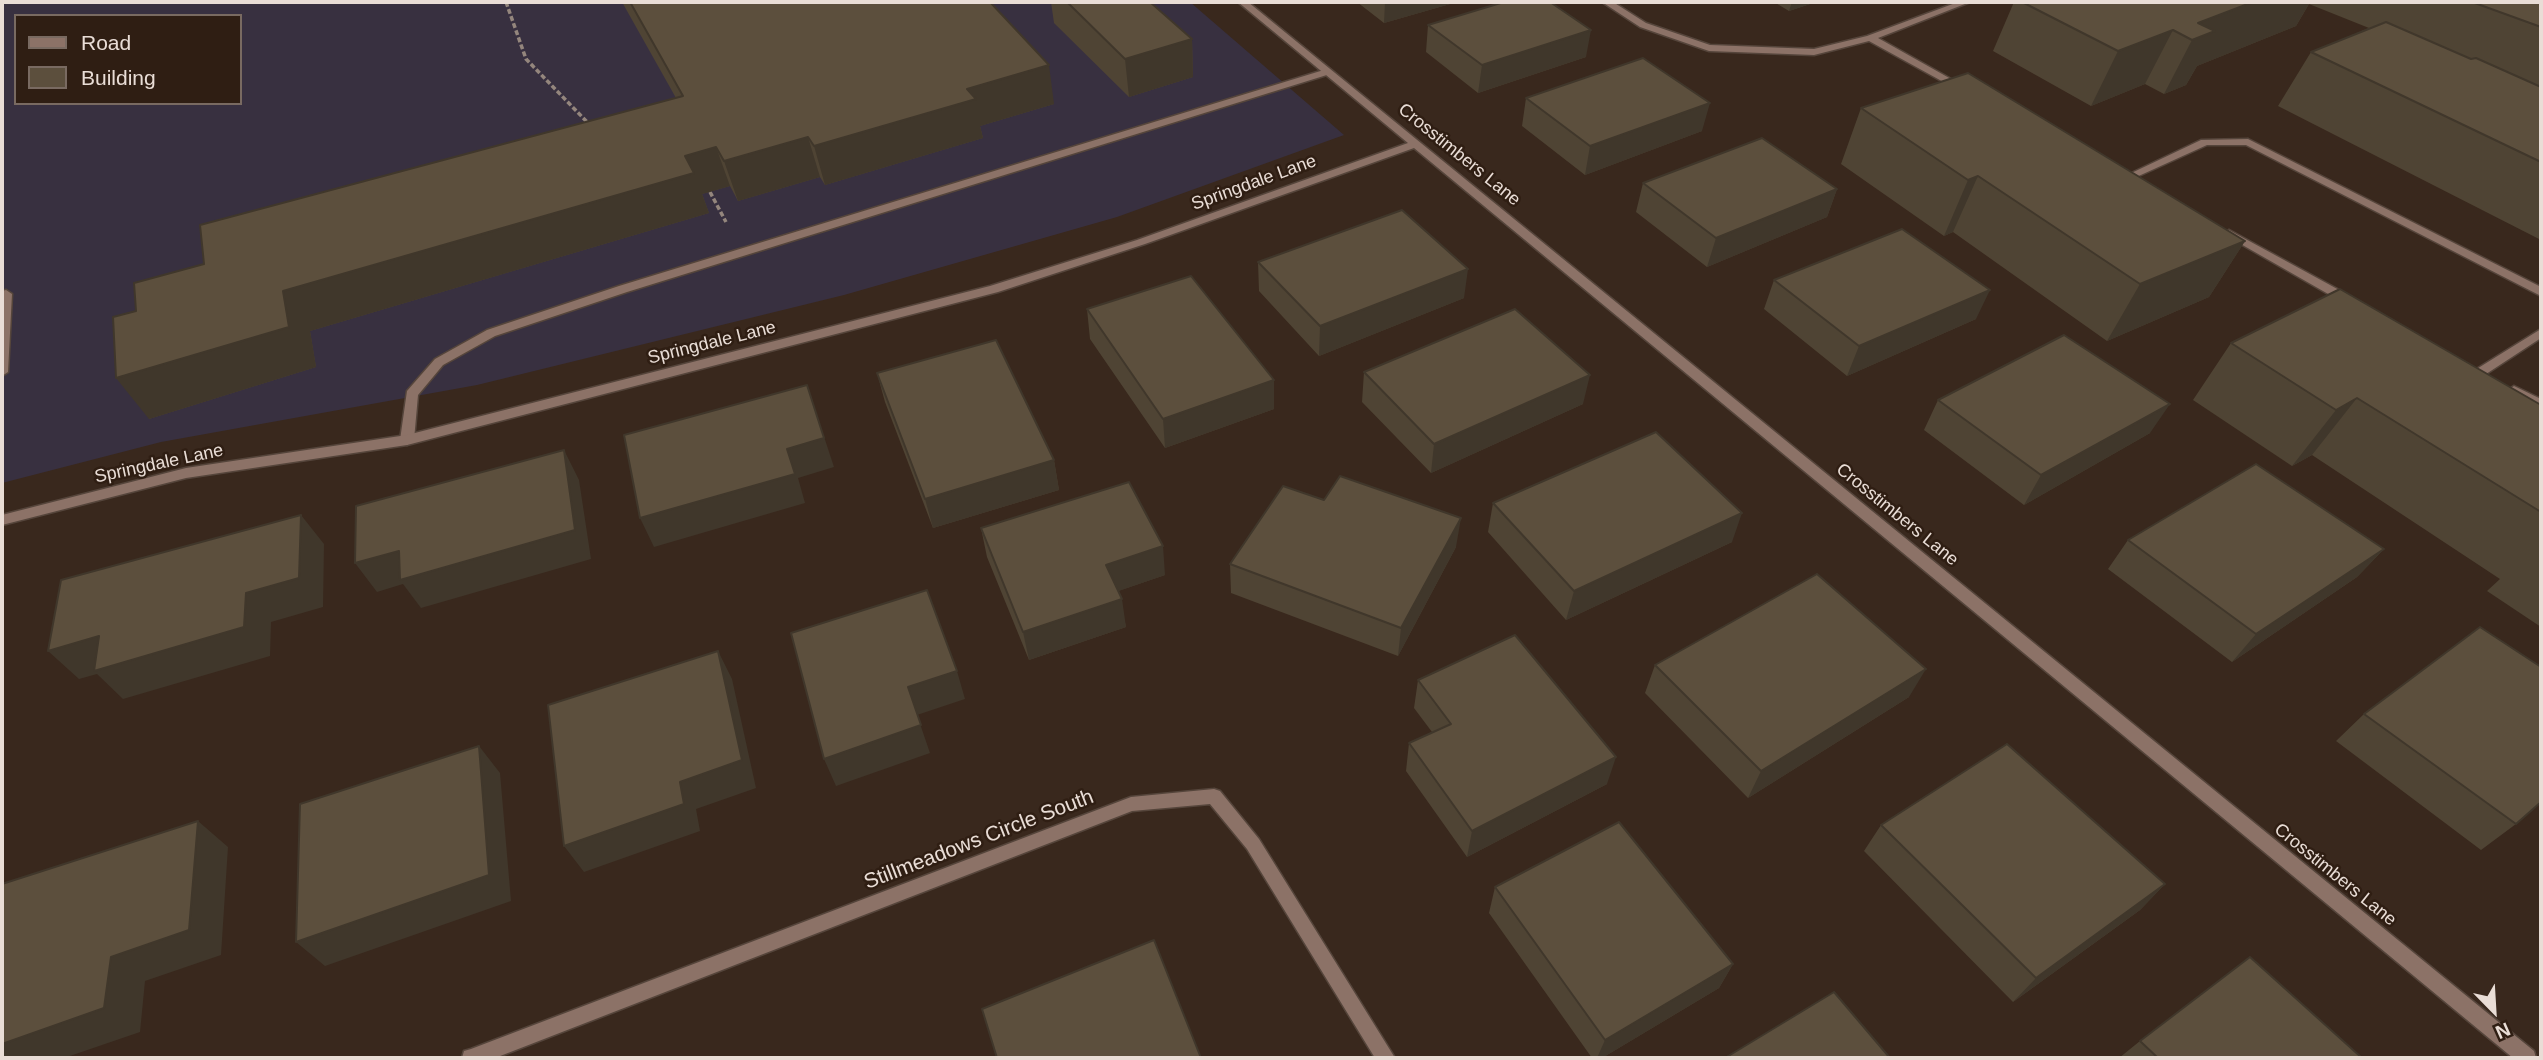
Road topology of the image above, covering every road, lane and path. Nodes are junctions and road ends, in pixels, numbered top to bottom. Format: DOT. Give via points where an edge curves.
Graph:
graph roads {
  1 [pos="506,2"];
  2 [pos="1243,2"];
  3 [pos="1607,2"];
  4 [pos="1966,2"];
  5 [pos="1870,38"];
  6 [pos="1328,72"];
  7 [pos="1968,91"];
  8 [pos="592,127"];
  9 [pos="1415,144"];
  10 [pos="2116,170"];
  11 [pos="2128,177"];
  12 [pos="2140,183"];
  13 [pos="710,192"];
  14 [pos="728,224"];
  15 [pos="2213,224"];
  16 [pos="2541,292"];
  17 [pos="6,295"];
  18 [pos="2358,305"];
  19 [pos="2541,333"];
  20 [pos="2467,366"];
  21 [pos="2,372"];
  22 [pos="2479,373"];
  23 [pos="2491,379"];
  24 [pos="2504,386"];
  25 [pos="2541,404"];
  26 [pos="407,440"];
  27 [pos="2,520"];
  28 [pos="471,1058"];
  29 [pos="1386,1058"];
  30 [pos="2526,1058"];
  1 -- 8 [label="path" via="526,59"];
  2 -- 6 [label="street, Crosstimbers Lane"];
  3 -- 5 [label="street" via="1643,25 1709,48 1814,52"];
  4 -- 5 [label="street"];
  5 -- 7 [label="street"];
  6 -- 9 [label="street, Crosstimbers Lane"];
  6 -- 26 [label="street" via="491,333 439,362 412,394"];
  9 -- 26 [label="street, Springdale Lane" via="994,289"];
  9 -- 30 [label="street, Crosstimbers Lane"];
  10 -- 11 [label="street"];
  11 -- 12 [label="street"];
  11 -- 16 [label="street" via="2205,142 2248,142"];
  13 -- 14 [label="path"];
  15 -- 18 [label="street"];
  17 -- 21 [label="street"];
  19 -- 22 [label="street"];
  20 -- 22 [label="street"];
  22 -- 23 [label="street"];
  24 -- 25 [label="street"];
  26 -- 27 [label="street, Springdale Lane" via="186,473"];
  28 -- 29 [label="street, Stillmeadows Circle South" via="1131,804 1214,796 1253,844"];
}
